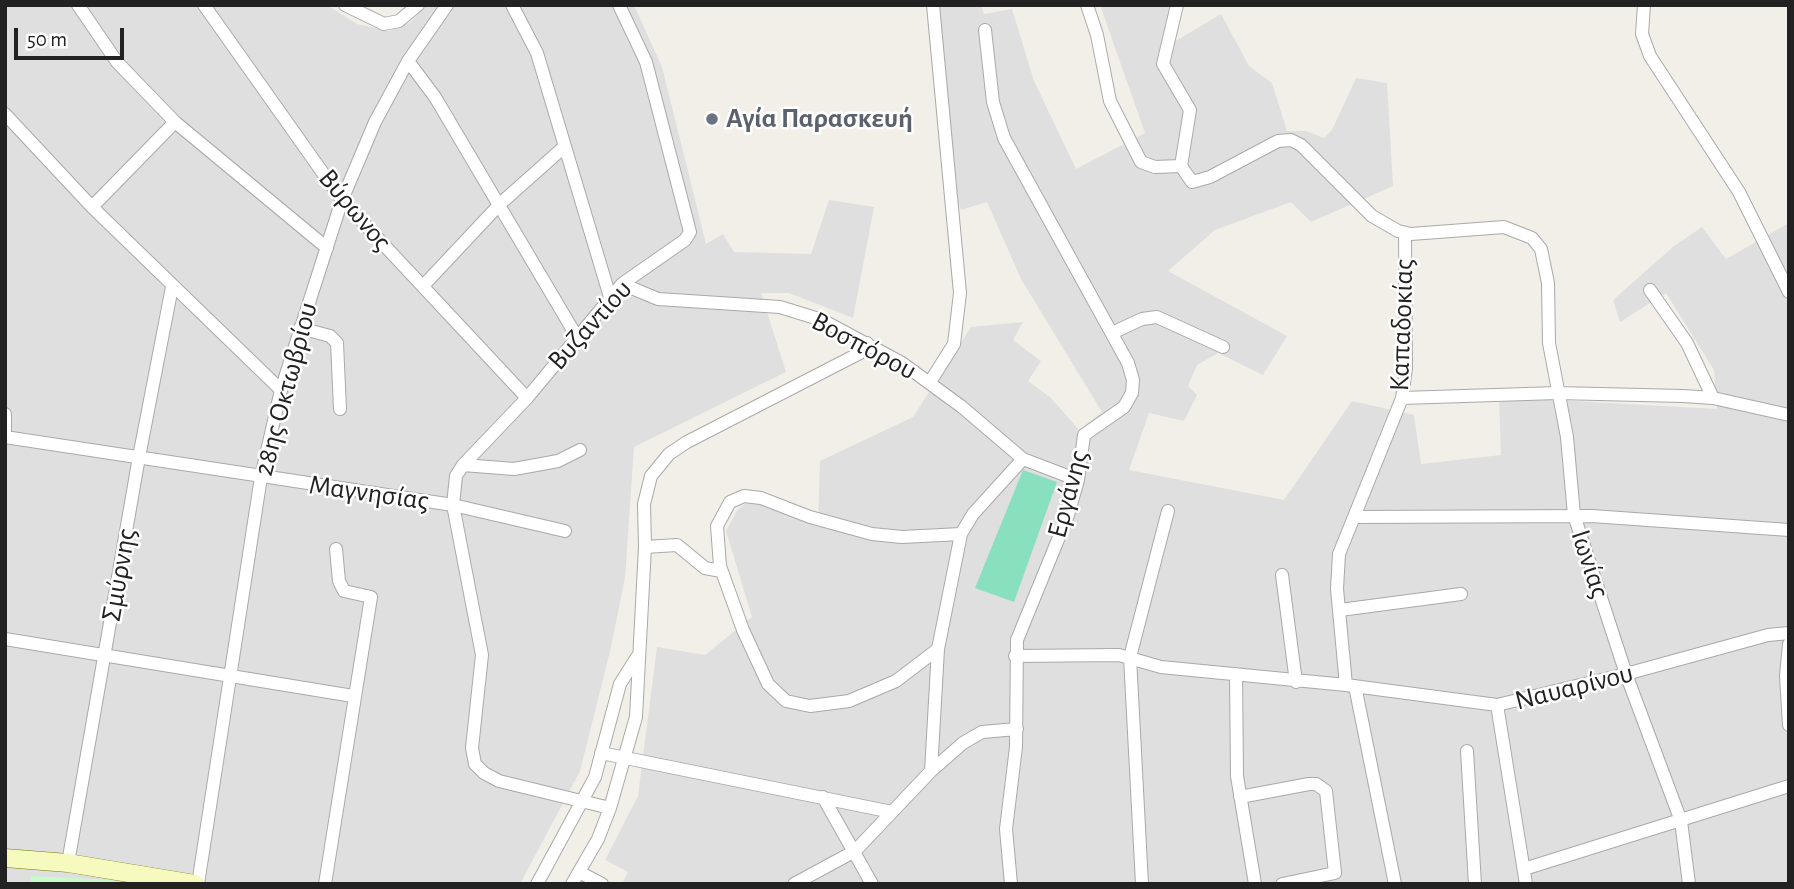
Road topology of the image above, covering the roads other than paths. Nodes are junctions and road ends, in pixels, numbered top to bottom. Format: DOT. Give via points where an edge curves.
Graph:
graph roads {
  1 [pos="78,5"];
  2 [pos="204,5"];
  3 [pos="345,5"];
  4 [pos="418,5"];
  5 [pos="447,5"];
  6 [pos="512,5"];
  7 [pos="619,5"];
  8 [pos="933,5"];
  9 [pos="1087,5"];
  10 [pos="1177,5"];
  11 [pos="1644,5"];
  12 [pos="985,30"];
  13 [pos="408,61"];
  14 [pos="5,114"];
  15 [pos="176,122"];
  16 [pos="564,147"];
  17 [pos="1181,166"];
  18 [pos="342,200"];
  19 [pos="500,204"];
  20 [pos="92,207"];
  21 [pos="1405,234"];
  22 [pos="327,248"];
  23 [pos="622,284"];
  24 [pos="423,286"];
  25 [pos="172,288"];
  26 [pos="1650,290"];
  27 [pos="1789,292"];
  28 [pos="610,296"];
  29 [pos="300,328"];
  30 [pos="1112,333"];
  31 [pos="577,337"];
  32 [pos="867,343"];
  33 [pos="1223,347"];
  34 [pos="930,382"];
  35 [pos="281,390"];
  36 [pos="1557,393"];
  37 [pos="527,398"];
  38 [pos="1402,398"];
  39 [pos="1713,398"];
  40 [pos="341,410"];
  41 [pos="5,414"];
  42 [pos="1789,415"];
  43 [pos="5,436"];
  44 [pos="580,450"];
  45 [pos="139,457"];
  46 [pos="1023,459"];
  47 [pos="463,466"];
  48 [pos="261,477"];
  49 [pos="1078,480"];
  50 [pos="453,505"];
  51 [pos="1168,511"];
  52 [pos="1574,515"];
  53 [pos="1356,517"];
  54 [pos="1789,530"];
  55 [pos="565,531"];
  56 [pos="961,534"];
  57 [pos="645,547"];
  58 [pos="337,549"];
  59 [pos="721,571"];
  60 [pos="1282,575"];
  61 [pos="1461,594"];
  62 [pos="1340,610"];
  63 [pos="1789,633"];
  64 [pos="5,639"];
  65 [pos="1789,644"];
  66 [pos="938,649"];
  67 [pos="1015,656"];
  68 [pos="105,657"];
  69 [pos="637,657"];
  70 [pos="1130,657"];
  71 [pos="1236,674"];
  72 [pos="1626,674"];
  73 [pos="230,676"];
  74 [pos="1296,682"];
  75 [pos="1351,686"];
  76 [pos="353,696"];
  77 [pos="1497,705"];
  78 [pos="1789,725"];
  79 [pos="1017,729"];
  80 [pos="1467,751"];
  81 [pos="601,753"];
  82 [pos="626,758"];
  83 [pos="931,771"];
  84 [pos="1789,786"];
  85 [pos="823,797"];
  86 [pos="1240,797"];
  87 [pos="584,801"];
  88 [pos="610,808"];
  89 [pos="892,812"];
  90 [pos="1681,821"];
  91 [pos="855,851"];
  92 [pos="5,858"];
  93 [pos="68,863"];
  94 [pos="1524,869"];
  95 [pos="575,878"];
  96 [pos="1336,878"];
  97 [pos="1284,883"];
  98 [pos="196,884"];
  99 [pos="326,884"];
  100 [pos="537,884"];
  101 [pos="602,884"];
  102 [pos="794,884"];
  103 [pos="872,884"];
  104 [pos="1011,884"];
  105 [pos="1142,884"];
  106 [pos="1255,884"];
  107 [pos="1395,884"];
  108 [pos="1475,884"];
  109 [pos="1527,884"];
  110 [pos="1689,884"];
  1 -- 15 [label="street" via="117,62"];
  2 -- 18 [label="street, Βύρωνος"];
  3 -- 4 [label="street" via="384,23 402,19"];
  5 -- 13 [label="street, 28ης Οκτωβρίου"];
  6 -- 16 [label="street" via="537,53"];
  7 -- 23 [label="street, Βυζαντίου" via="646,62 690,232"];
  8 -- 34 [label="street" via="960,293 954,344"];
  9 -- 17 [label="street" via="1100,43 1110,101 1141,162 1155,167"];
  10 -- 17 [label="street" via="1163,64 1191,114"];
  11 -- 27 [label="street" via="1642,34 1650,56 1739,192"];
  12 -- 30 [label="street, Εργάνης" via="993,102 1003,138"];
  13 -- 18 [label="street, 28ης Οκτωβρίου" via="375,122"];
  13 -- 19 [label="street"];
  14 -- 20 [label="street"];
  15 -- 20 [label="street"];
  15 -- 22 [label="street"];
  16 -- 19 [label="street"];
  16 -- 28 [label="street"];
  17 -- 21 [label="street, Καπαδοκίας" via="1189,179 1200,181 1278,141 1295,141 1373,215"];
  18 -- 22 [label="street, 28ης Οκτωβρίου"];
  18 -- 24 [label="street, Βύρωνος"];
  19 -- 24 [label="street"];
  19 -- 31 [label="street"];
  20 -- 25 [label="street"];
  21 -- 36 [label="street, Ιωνίας" via="1484,227 1517,230 1532,238 1545,262"];
  21 -- 38 [label="street, Καπαδοκίας"];
  22 -- 29 [label="street, 28ης Οκτωβρίου"];
  23 -- 28 [label="street, Βυζαντίου"];
  23 -- 32 [label="street, Βοσπόρου" via="658,299 797,310"];
  24 -- 37 [label="street, Βύρωνος"];
  25 -- 35 [label="street"];
  25 -- 45 [label="street, Σμύρνης"];
  26 -- 39 [label="street" via="1686,343"];
  28 -- 31 [label="street, Βυζαντίου"];
  29 -- 35 [label="street, 28ης Οκτωβρίου"];
  29 -- 40 [label="street" via="330,335 337,343"];
  30 -- 33 [label="street" via="1157,317"];
  30 -- 49 [label="street, Εργάνης" via="1131,369 1132,393 1121,411 1084,435"];
  31 -- 37 [label="street, Βυζαντίου"];
  32 -- 34 [label="street, Βοσπόρου"];
  32 -- 57 [label="street" via="860,352 669,454 652,474 645,495"];
  34 -- 46 [label="street, Βοσπόρου"];
  35 -- 48 [label="street, 28ης Οκτωβρίου"];
  36 -- 38 [label="street"];
  36 -- 39 [label="street"];
  36 -- 52 [label="street, Ιωνίας" via="1567,437"];
  37 -- 47 [label="street, Βυζαντίου"];
  38 -- 53 [label="street, Καπαδοκίας"];
  39 -- 42 [label="street"];
  41 -- 43 [label="street"];
  43 -- 45 [label="street, Μαγνησίας"];
  44 -- 47 [label="street" via="558,461 514,469"];
  45 -- 48 [label="street, Μαγνησίας"];
  45 -- 68 [label="street, Σμύρνης"];
  46 -- 49 [label="street, Βοσπόρου"];
  46 -- 56 [label="street"];
  47 -- 50 [label="street, Βυζαντίου" via="456,476"];
  48 -- 50 [label="street, Μαγνησίας"];
  48 -- 73 [label="street, 28ης Οκτωβρίου"];
  49 -- 67 [label="street, Εργάνης" via="1021,626"];
  50 -- 55 [label="street, Μαγνησίας"];
  50 -- 87 [label="street" via="482,655 472,748 475,764 499,781"];
  51 -- 70 [label="street"];
  52 -- 53 [label="street"];
  52 -- 54 [label="street"];
  52 -- 72 [label="street, Ιωνίας"];
  53 -- 62 [label="street, Καπαδοκίας" via="1339,554"];
  56 -- 59 [label="street" via="872,534 761,498 739,497 728,504 718,524"];
  56 -- 66 [label="street"];
  57 -- 59 [label="street" via="677,545 705,568"];
  57 -- 69 [label="street"];
  58 -- 76 [label="street" via="344,591 371,597"];
  59 -- 66 [label="street" via="762,674 786,701 810,706 849,701 896,681"];
  60 -- 74 [label="street"];
  61 -- 62 [label="street"];
  62 -- 75 [label="street, Καπαδοκίας"];
  63 -- 72 [label="street, Ναυαρίνου"];
  64 -- 68 [label="street"];
  65 -- 78 [label="street"];
  66 -- 83 [label="street"];
  67 -- 70 [label="street, Ναυαρίνου"];
  67 -- 79 [label="street, Εργάνης"];
  68 -- 73 [label="street"];
  68 -- 93 [label="street, Σμύρνης"];
  69 -- 81 [label="street" via="620,684"];
  69 -- 82 [label="street" via="639,691"];
  70 -- 71 [label="street, Ναυαρίνου" via="1161,667"];
  70 -- 105 [label="street"];
  71 -- 74 [label="street, Ναυαρίνου"];
  71 -- 86 [label="street"];
  72 -- 77 [label="street, Ναυαρίνου"];
  72 -- 90 [label="street, Ιωνίας"];
  73 -- 76 [label="street"];
  73 -- 98 [label="street, 28ης Οκτωβρίου"];
  74 -- 75 [label="street, Ναυαρίνου"];
  75 -- 77 [label="street, Ναυαρίνου"];
  75 -- 107 [label="street, Καπαδοκίας"];
  76 -- 99 [label="street"];
  77 -- 94 [label="street"];
  79 -- 83 [label="street" via="972,736"];
  79 -- 104 [label="street, Εργάνης" via="1006,829"];
  80 -- 108 [label="street"];
  81 -- 82 [label="street"];
  81 -- 87 [label="street"];
  82 -- 85 [label="street"];
  82 -- 88 [label="street"];
  83 -- 89 [label="street"];
  84 -- 90 [label="street"];
  85 -- 89 [label="street"];
  85 -- 91 [label="street"];
  86 -- 96 [label="street" via="1308,784 1321,787 1326,792"];
  86 -- 106 [label="street"];
  87 -- 88 [label="street"];
  87 -- 100 [label="street"];
  88 -- 95 [label="street"];
  89 -- 91 [label="street"];
  90 -- 94 [label="street"];
  90 -- 110 [label="street, Ιωνίας"];
  91 -- 102 [label="street"];
  91 -- 103 [label="street"];
  92 -- 93 [label="main road"];
  93 -- 98 [label="main road"];
  94 -- 109 [label="street"];
  95 -- 101 [label="street"];
  96 -- 97 [label="street"];
}
